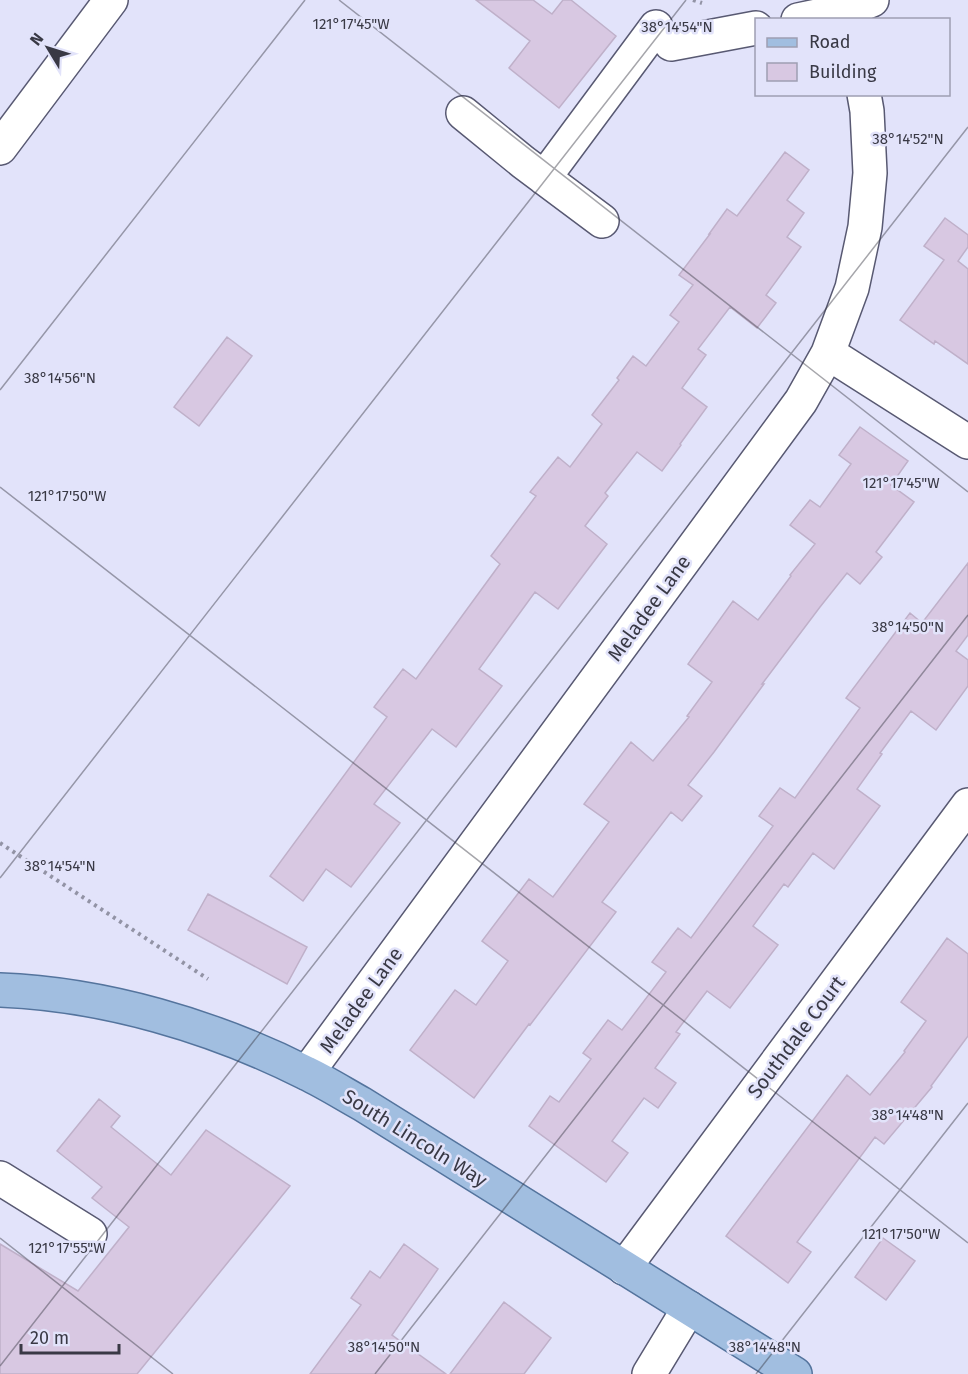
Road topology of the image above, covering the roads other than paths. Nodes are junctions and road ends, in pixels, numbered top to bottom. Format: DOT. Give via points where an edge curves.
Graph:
graph roads {
  1 [pos="111,0"];
  2 [pos="855,7"];
  3 [pos="807,18"];
  4 [pos="755,28"];
  5 [pos="864,96"];
  6 [pos="463,113"];
  7 [pos="0,148"];
  8 [pos="544,178"];
  9 [pos="602,221"];
  10 [pos="828,353"];
  11 [pos="968,442"];
  12 [pos="968,805"];
  13 [pos="0,990"];
  14 [pos="308,1073"];
  15 [pos="0,1178"];
  16 [pos="90,1234"];
  17 [pos="624,1268"];
  18 [pos="689,1308"];
  19 [pos="649,1374"];
  20 [pos="795,1374"];
  1 -- 7 [label="street"];
  2 -- 3 [label="street"];
  4 -- 8 [label="street" via="664,36"];
  5 -- 10 [label="street, Meladee Lane" via="870,173 866,227 852,288"];
  6 -- 8 [label="street"];
  8 -- 9 [label="street"];
  10 -- 11 [label="street"];
  10 -- 14 [label="street, Meladee Lane" via="801,401"];
  12 -- 17 [label="street, Southdale Court"];
  13 -- 14 [label="main road, South Lincoln Way" via="100,1002 178,1021"];
  14 -- 17 [label="main road, South Lincoln Way"];
  15 -- 16 [label="street"];
  17 -- 18 [label="main road, South Lincoln Way"];
  18 -- 19 [label="street"];
  18 -- 20 [label="main road, South Lincoln Way"];
}
